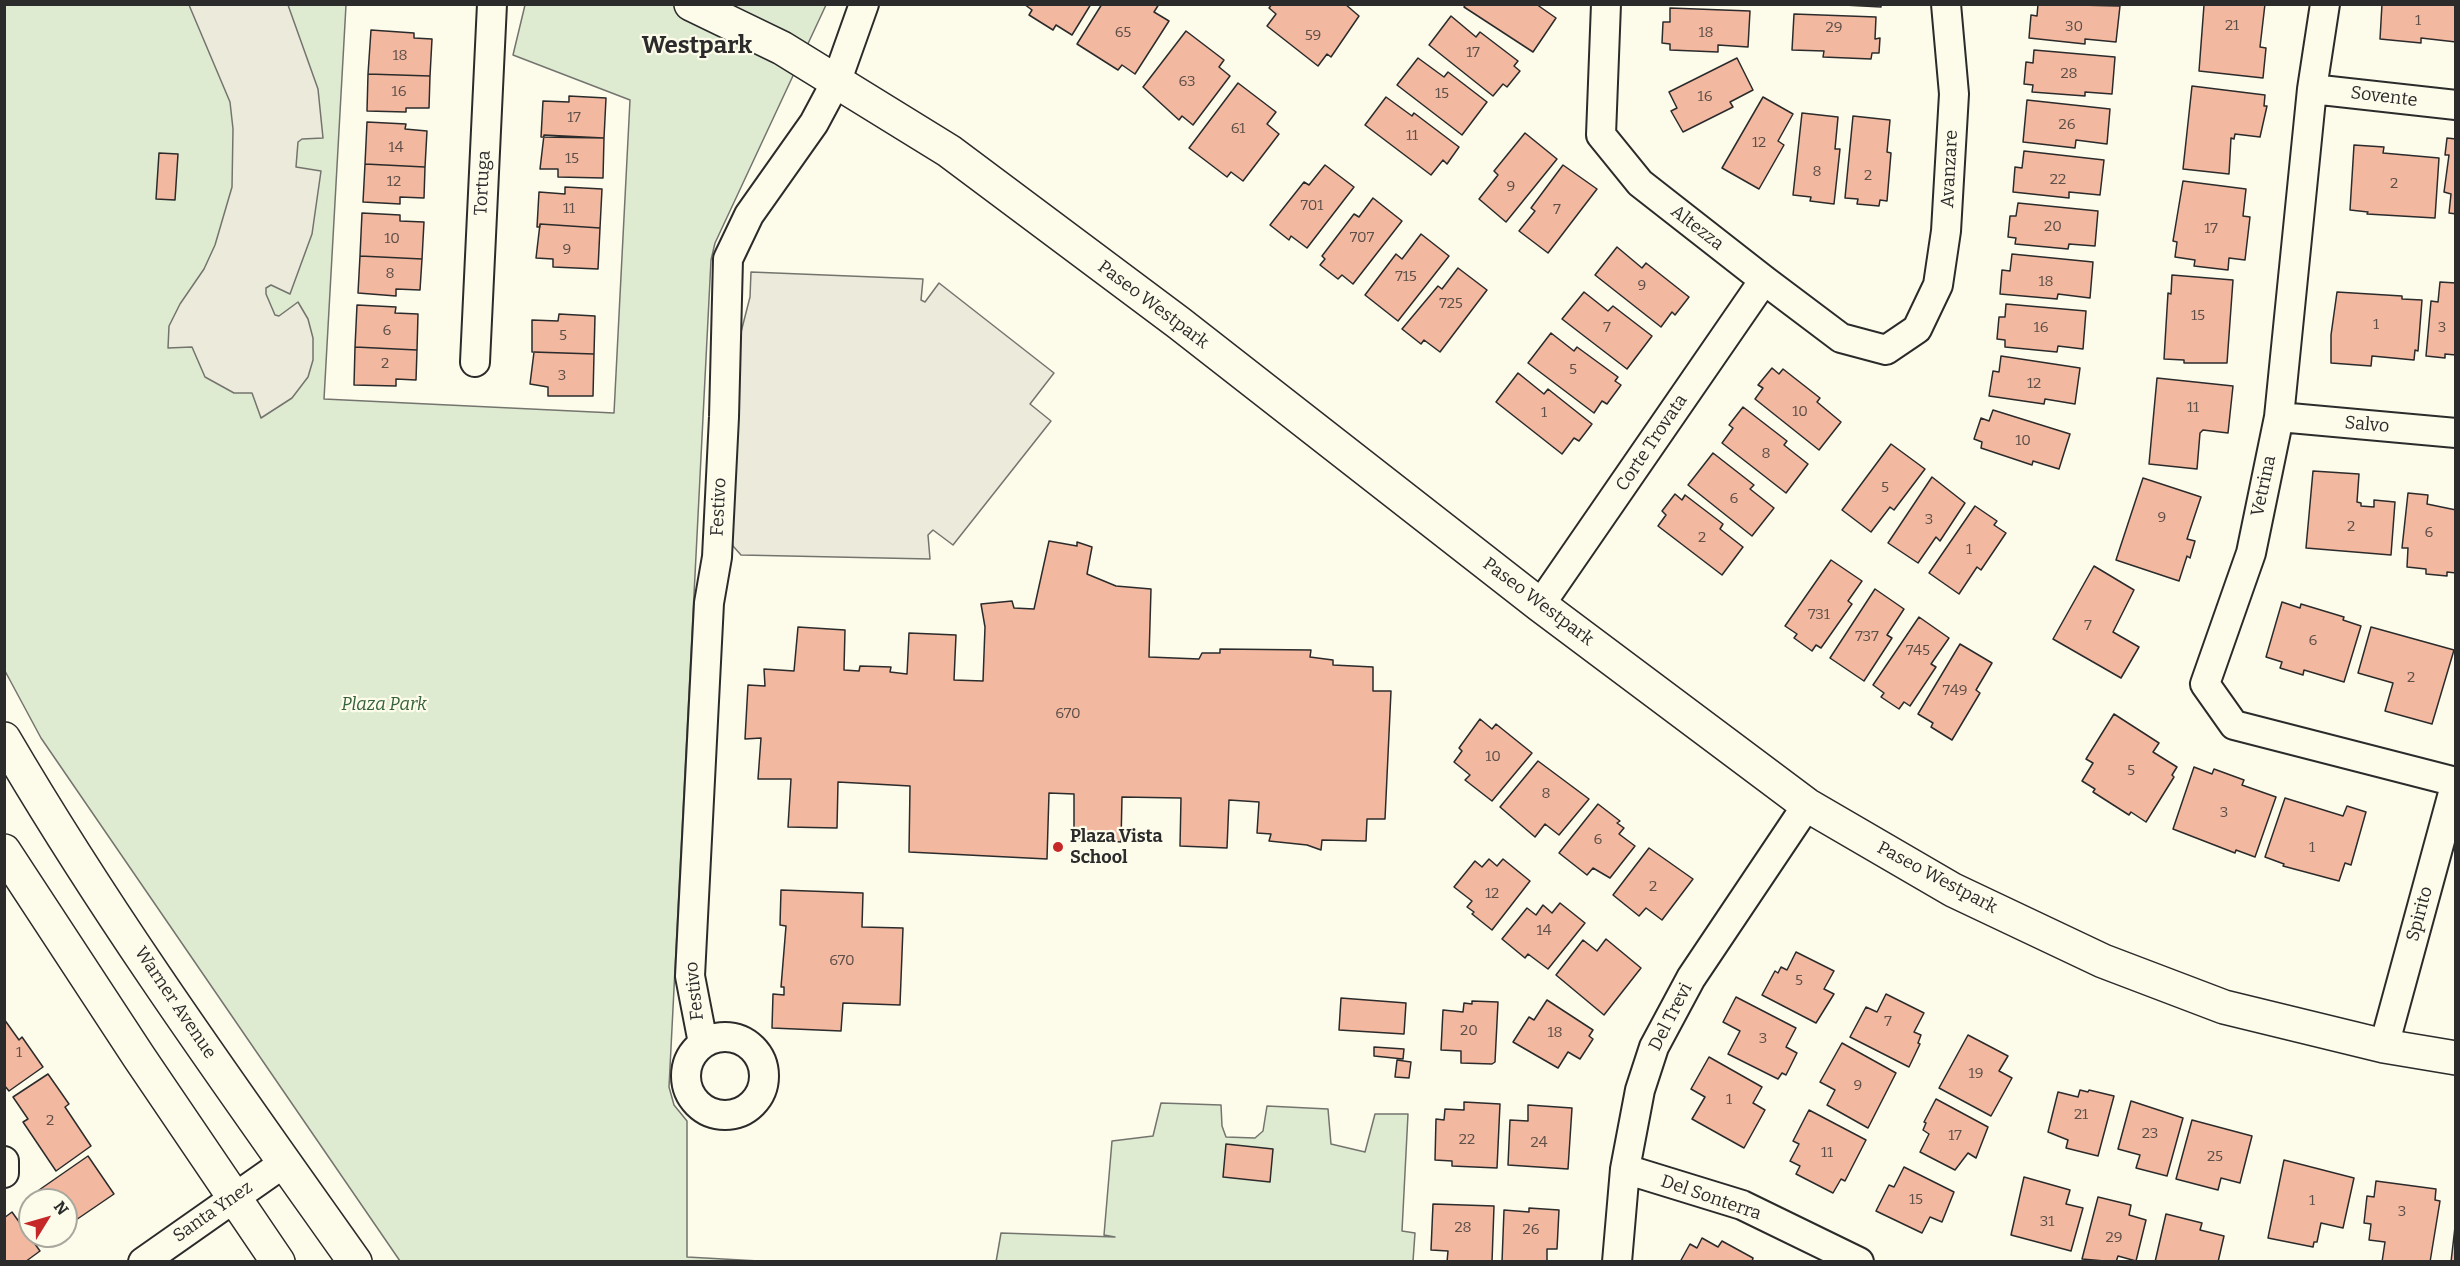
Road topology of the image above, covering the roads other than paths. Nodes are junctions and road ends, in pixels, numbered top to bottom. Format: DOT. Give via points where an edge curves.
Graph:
graph roads {
  1 [pos="492,4"];
  2 [pos="691,4"];
  3 [pos="864,4"];
  4 [pos="1606,4"];
  5 [pos="1946,4"];
  6 [pos="2325,4"];
  7 [pos="837,80"];
  8 [pos="2312,89"];
  9 [pos="2456,105"];
  10 [pos="1764,280"];
  11 [pos="1917,329"];
  12 [pos="475,362"];
  13 [pos="2279,417"];
  14 [pos="2456,433"];
  15 [pos="1540,605"];
  16 [pos="4,739"];
  17 [pos="2456,782"];
  18 [pos="1807,805"];
  19 [pos="4,851"];
  20 [pos="703,1042"];
  21 [pos="2384,1046"];
  22 [pos="2456,1058"];
  23 [pos="4,1161"];
  24 [pos="284,1162"];
  25 [pos="1625,1169"];
  26 [pos="4,1173"];
  27 [pos="235,1197"];
  28 [pos="143,1262"];
  29 [pos="278,1262"];
  30 [pos="355,1262"];
  31 [pos="1617,1262"];
  32 [pos="1859,1262"];
  1 -- 12 [label="street, Tortuga"];
  2 -- 7 [label="street, Paseo Westpark"];
  3 -- 7 [label="street, Festivo"];
  4 -- 10 [label="street, Altezza" via="1601,135 1640,183"];
  5 -- 11 [label="street, Avanzare" via="1954,94 1946,231 1938,285"];
  6 -- 8 [label="street, Vetrina"];
  7 -- 15 [label="street, Paseo Westpark" via="949,152 1056,231"];
  7 -- 20 [label="street, Festivo" via="814,123 749,214 728,259 717,557 709,603 690,976"];
  8 -- 9 [label="street, Sovente"];
  8 -- 13 [label="street, Vetrina"];
  10 -- 11 [label="street, Altezza" via="1841,338 1886,350"];
  10 -- 15 [label="street, Corte Trovata"];
  13 -- 14 [label="street, Salvo"];
  13 -- 17 [label="street, Vetrina" via="2251,553 2205,684 2235,725"];
  15 -- 18 [label="street, Paseo Westpark"];
  16 -- 24 [label="street, Warner Avenue" via="66,842"];
  17 -- 21 [label="street, Spirito"];
  18 -- 21 [label="street, Paseo Westpark" via="1953,890 2103,961 2224,1007"];
  18 -- 25 [label="street, Del Trevi" via="1691,978 1654,1047 1640,1089"];
  19 -- 27 [label="street"];
  21 -- 22 [label="street, Paseo Westpark"];
  23 -- 26 [label="street"];
  24 -- 27 [label="street, Santa Ynez"];
  24 -- 30 [label="street, Warner Avenue"];
  25 -- 31 [label="street, Del Trevi"];
  25 -- 32 [label="street, Del Sonterra" via="1742,1205"];
  27 -- 28 [label="street, Santa Ynez"];
  27 -- 29 [label="street"];
}
